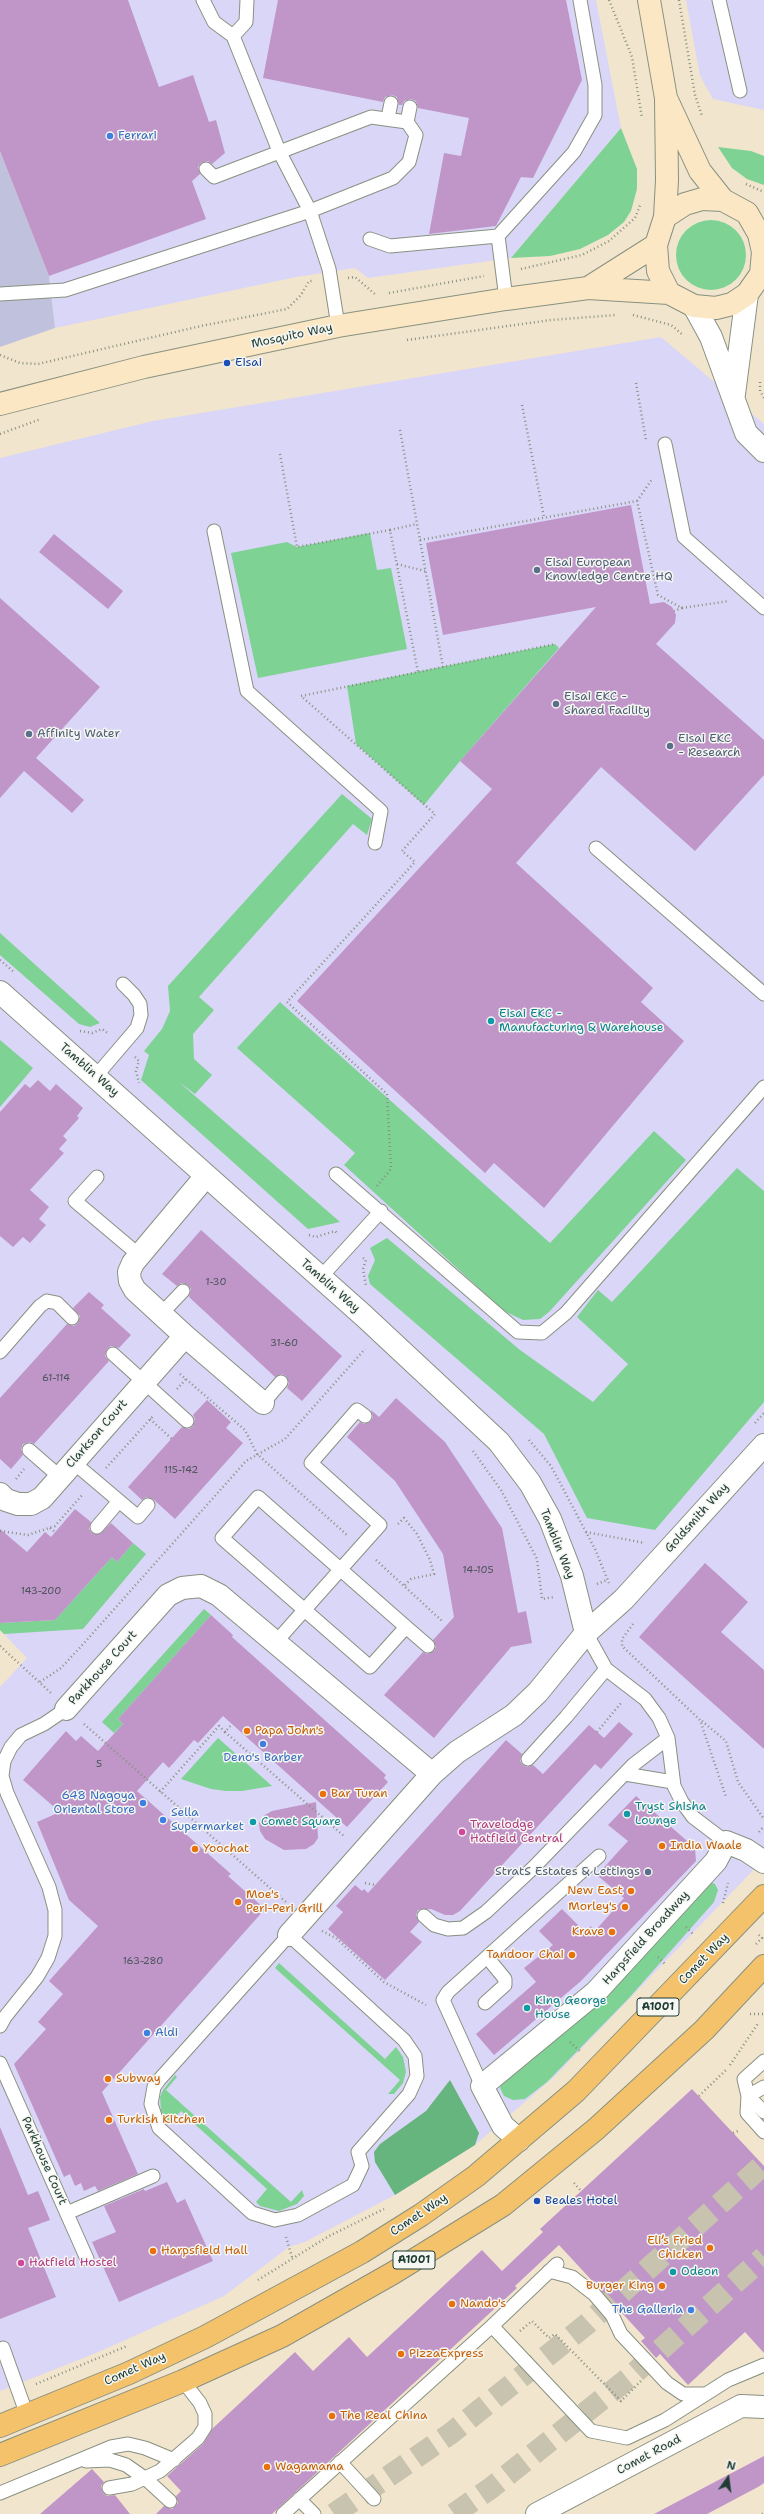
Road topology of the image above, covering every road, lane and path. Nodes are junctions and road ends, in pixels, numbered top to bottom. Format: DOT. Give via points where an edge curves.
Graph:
graph roads {
  1 [pos="203,0"];
  2 [pos="247,0"];
  3 [pos="580,0"];
  4 [pos="609,0"];
  5 [pos="648,0"];
  6 [pos="679,0"];
  7 [pos="719,0"];
  8 [pos="233,36"];
  9 [pos="740,91"];
  10 [pos="666,98"];
  11 [pos="391,103"];
  12 [pos="410,107"];
  13 [pos="388,118"];
  14 [pos="407,122"];
  15 [pos="642,122"];
  16 [pos="703,122"];
  17 [pos="279,150"];
  18 [pos="206,169"];
  19 [pos="744,184"];
  20 [pos="764,192"];
  21 [pos="642,199"];
  22 [pos="723,200"];
  23 [pos="310,211"];
  24 [pos="755,215"];
  25 [pos="665,217"];
  26 [pos="498,236"];
  27 [pos="370,239"];
  28 [pos="656,245"];
  29 [pos="502,273"];
  30 [pos="763,273"];
  31 [pos="355,277"];
  32 [pos="309,281"];
  33 [pos="588,288"];
  34 [pos="669,293"];
  35 [pos="0,294"];
  36 [pos="747,294"];
  37 [pos="506,299"];
  38 [pos="694,306"];
  39 [pos="623,314"];
  40 [pos="630,314"];
  41 [pos="338,326"];
  42 [pos="689,340"];
  43 [pos="403,341"];
  44 [pos="0,355"];
  45 [pos="636,383"];
  46 [pos="734,395"];
  47 [pos="0,404"];
  48 [pos="522,405"];
  49 [pos="44,418"];
  50 [pos="400,430"];
  51 [pos="0,434"];
  52 [pos="665,444"];
  53 [pos="648,448"];
  54 [pos="764,451"];
  55 [pos="280,454"];
  56 [pos="652,470"];
  57 [pos="637,501"];
  58 [pos="544,518"];
  59 [pos="417,524"];
  60 [pos="390,530"];
  61 [pos="214,531"];
  62 [pos="420,540"];
  63 [pos="397,564"];
  64 [pos="426,572"];
  65 [pos="752,598"];
  66 [pos="682,608"];
  67 [pos="764,608"];
  68 [pos="674,611"];
  69 [pos="555,644"];
  70 [pos="443,667"];
  71 [pos="418,672"];
  72 [pos="375,843"];
  73 [pos="596,848"];
  74 [pos="0,960"];
  75 [pos="17,976"];
  76 [pos="123,984"];
  77 [pos="0,992"];
  78 [pos="764,994"];
  79 [pos="76,1027"];
  80 [pos="111,1036"];
  81 [pos="134,1056"];
  82 [pos="96,1076"];
  83 [pos="138,1082"];
  84 [pos="764,1087"];
  85 [pos="336,1174"];
  86 [pos="206,1176"];
  87 [pos="97,1178"];
  88 [pos="366,1198"];
  89 [pos="381,1211"];
  90 [pos="139,1255"];
  91 [pos="320,1278"];
  92 [pos="183,1291"];
  93 [pos="161,1314"];
  94 [pos="72,1318"];
  95 [pos="184,1336"];
  96 [pos="359,1343"];
  97 [pos="365,1348"];
  98 [pos="0,1352"];
  99 [pos="113,1354"];
  100 [pos="370,1354"];
  101 [pos="186,1379"];
  102 [pos="143,1382"];
  103 [pos="183,1382"];
  104 [pos="281,1382"];
  105 [pos="263,1403"];
  106 [pos="365,1416"];
  107 [pos="150,1419"];
  108 [pos="187,1421"];
  109 [pos="172,1439"];
  110 [pos="764,1445"];
  111 [pos="470,1447"];
  112 [pos="29,1450"];
  113 [pos="29,1464"];
  114 [pos="66,1470"];
  115 [pos="0,1495"];
  116 [pos="118,1501"];
  117 [pos="148,1505"];
  118 [pos="97,1527"];
  119 [pos="50,1528"];
  120 [pos="394,1529"];
  121 [pos="55,1532"];
  122 [pos="586,1532"];
  123 [pos="650,1544"];
  124 [pos="537,1559"];
  125 [pos="376,1560"];
  126 [pos="341,1568"];
  127 [pos="404,1586"];
  128 [pos="627,1596"];
  129 [pos="304,1610"];
  130 [pos="442,1621"];
  131 [pos="406,1627"];
  132 [pos="586,1633"];
  133 [pos="276,1643"];
  134 [pos="0,1646"];
  135 [pos="428,1646"];
  136 [pos="606,1668"];
  137 [pos="40,1682"];
  138 [pos="66,1709"];
  139 [pos="700,1720"];
  140 [pos="232,1724"];
  141 [pos="225,1732"];
  142 [pos="668,1738"];
  143 [pos="528,1760"];
  144 [pos="432,1774"];
  145 [pos="624,1774"];
  146 [pos="674,1782"];
  147 [pos="160,1792"];
  148 [pos="726,1798"];
  149 [pos="764,1819"];
  150 [pos="726,1842"];
  151 [pos="746,1850"];
  152 [pos="362,1852"];
  153 [pos="599,1856"];
  154 [pos="764,1862"];
  155 [pos="764,1896"];
  156 [pos="719,1907"];
  157 [pos="424,1916"];
  158 [pos="304,1917"];
  159 [pos="699,1929"];
  160 [pos="288,1935"];
  161 [pos="689,1939"];
  162 [pos="487,1957"];
  163 [pos="670,1959"];
  164 [pos="764,1966"];
  165 [pos="661,1968"];
  166 [pos="443,2000"];
  167 [pos="485,2003"];
  168 [pos="759,2022"];
  169 [pos="0,2026"];
  170 [pos="587,2047"];
  171 [pos="576,2058"];
  172 [pos="764,2061"];
  173 [pos="0,2063"];
  174 [pos="482,2086"];
  175 [pos="764,2087"];
  176 [pos="699,2096"];
  177 [pos="748,2096"];
  178 [pos="764,2112"];
  179 [pos="764,2132"];
  180 [pos="519,2140"];
  181 [pos="153,2176"];
  182 [pos="574,2183"];
  183 [pos="582,2191"];
  184 [pos="385,2208"];
  185 [pos="67,2213"];
  186 [pos="281,2220"];
  187 [pos="292,2257"];
  188 [pos="88,2260"];
  189 [pos="253,2284"];
  190 [pos="504,2314"];
  191 [pos="492,2326"];
  192 [pos="134,2343"];
  193 [pos="3,2348"];
  194 [pos="764,2365"];
  195 [pos="653,2368"];
  196 [pos="184,2381"];
  197 [pos="18,2391"];
  198 [pos="707,2394"];
  199 [pos="764,2407"];
  200 [pos="27,2415"];
  201 [pos="0,2426"];
  202 [pos="0,2455"];
  203 [pos="174,2460"];
  204 [pos="340,2462"];
  205 [pos="76,2463"];
  206 [pos="146,2479"];
  207 [pos="109,2488"];
  208 [pos="0,2494"];
  209 [pos="299,2499"];
  210 [pos="374,2499"];
  211 [pos="170,2501"];
  212 [pos="278,2514"];
  213 [pos="314,2514"];
  214 [pos="537,2514"];
  1 -- 8 [label="lane" via="214,22"];
  2 -- 8 [label="lane" via="246,22"];
  3 -- 26 [label="lane" via="595,85 595,115 574,152"];
  4 -- 15 [label="path" via="632,57"];
  5 -- 10 [label="street"];
  6 -- 16 [label="path" via="695,95"];
  7 -- 9 [label="lane"];
  8 -- 17 [label="lane"];
  10 -- 22 [label="street" via="700,171"];
  10 -- 25 [label="street" via="668,180"];
  11 -- 13 [label="lane"];
  12 -- 14 [label="lane"];
  13 -- 14 [label="lane"];
  13 -- 17 [label="lane" via="371,117"];
  14 -- 23 [label="lane" via="416,136 409,162 402,172 393,178"];
  17 -- 18 [label="lane" via="214,177"];
  17 -- 23 [label="lane"];
  19 -- 20 [label="path"];
  21 -- 29 [label="path" via="635,218 609,241 582,255"];
  22 -- 24 [label="street"];
  22 -- 25 [label="street" via="702,199 685,204"];
  23 -- 35 [label="lane" via="65,290"];
  23 -- 41 [label="lane" via="329,269"];
  24 -- 30 [label="street" via="763,252"];
  25 -- 28 [label="street"];
  26 -- 27 [label="lane" via="390,246"];
  26 -- 29 [label="lane"];
  28 -- 33 [label="street, Mosquito Way"];
  28 -- 34 [label="street" via="658,271"];
  29 -- 31 [label="path" via="374,295"];
  29 -- 37 [label="lane"];
  30 -- 36 [label="street"];
  32 -- 44 [label="path" via="301,295 287,309 38,364 20,364"];
  33 -- 34 [label="street, Mosquito Way"];
  33 -- 37 [label="street, Mosquito Way"];
  34 -- 38 [label="street"];
  36 -- 38 [label="street" via="732,304 716,308"];
  36 -- 46 [label="street"];
  37 -- 41 [label="street, Mosquito Way"];
  38 -- 46 [label="street" via="711,337"];
  39 -- 43 [label="path" via="551,320"];
  40 -- 42 [label="path" via="671,325"];
  41 -- 47 [label="street, Mosquito Way" via="144,367"];
  45 -- 53 [label="path"];
  46 -- 54 [label="street" via="746,433"];
  48 -- 58 [label="path"];
  49 -- 51 [label="path"];
  50 -- 59 [label="path"];
  52 -- 65 [label="lane" via="684,536"];
  55 -- 60 [label="path" via="297,547"];
  56 -- 57 [label="path" via="654,477"];
  57 -- 58 [label="path"];
  57 -- 66 [label="path" via="658,595"];
  58 -- 62 [label="path"];
  59 -- 60 [label="path"];
  59 -- 62 [label="path"];
  60 -- 63 [label="path"];
  61 -- 72 [label="lane" via="247,692 381,811"];
  62 -- 64 [label="path"];
  63 -- 64 [label="path"];
  63 -- 71 [label="path"];
  64 -- 70 [label="path"];
  65 -- 66 [label="path"];
  65 -- 67 [label="lane"];
  66 -- 68 [label="path"];
  69 -- 70 [label="path"];
  70 -- 71 [label="path"];
  71 -- 88 [label="path" via="301,696 435,814 402,851 415,862 287,1002 387,1094 391,1169"];
  73 -- 78 [label="lane"];
  74 -- 75 [label="path"];
  76 -- 82 [label="lane" via="140,1004 141,1015 137,1028"];
  77 -- 82 [label="street, Tamblin Way"];
  79 -- 80 [label="path" via="82,1032 92,1033 102,1029"];
  81 -- 83 [label="path" via="139,1061 136,1071"];
  82 -- 86 [label="street, Tamblin Way"];
  84 -- 89 [label="lane" via="566,1313 542,1332 518,1332"];
  85 -- 88 [label="lane"];
  86 -- 90 [label="street"];
  86 -- 91 [label="street, Tamblin Way"];
  87 -- 90 [label="lane" via="75,1201"];
  88 -- 89 [label="lane"];
  89 -- 91 [label="lane"];
  90 -- 93 [label="street" via="129,1272 130,1281 135,1290"];
  91 -- 132 [label="street, Tamblin Way" via="370,1321 504,1448 530,1483 550,1519 572,1576"];
  92 -- 93 [label="lane"];
  93 -- 95 [label="street"];
  94 -- 98 [label="lane" via="56,1303 47,1301"];
  95 -- 102 [label="street, Clarkson Court"];
  95 -- 105 [label="street"];
  96 -- 97 [label="path"];
  97 -- 100 [label="path"];
  97 -- 137 [label="path" via="285,1439 246,1461 76,1653 61,1668"];
  99 -- 102 [label="lane"];
  101 -- 103 [label="path"];
  102 -- 108 [label="lane"];
  102 -- 114 [label="street, Clarkson Court"];
  104 -- 105 [label="lane"];
  106 -- 126 [label="lane" via="357,1410 311,1463 380,1525"];
  107 -- 109 [label="path"];
  110 -- 128 [label="street, Goldsmith Way"];
  111 -- 124 [label="path" via="501,1490"];
  112 -- 114 [label="lane"];
  113 -- 115 [label="path"];
  114 -- 115 [label="street, Clarkson Court" via="42,1498 31,1504 18,1504"];
  114 -- 116 [label="lane"];
  116 -- 117 [label="lane" via="138,1517"];
  116 -- 118 [label="lane"];
  119 -- 121 [label="path"];
  120 -- 127 [label="path" via="404,1518 417,1534 434,1574 411,1579"];
  122 -- 123 [label="path"];
  125 -- 127 [label="path"];
  126 -- 129 [label="lane"];
  126 -- 129 [label="lane" via="258,1497 222,1538"];
  126 -- 131 [label="lane"];
  127 -- 130 [label="path"];
  128 -- 132 [label="street, Goldsmith Way"];
  128 -- 139 [label="path" via="639,1615 622,1639 622,1646"];
  129 -- 131 [label="lane" via="370,1667"];
  129 -- 133 [label="lane"];
  131 -- 135 [label="lane"];
  132 -- 136 [label="lane"];
  132 -- 144 [label="street, Goldsmith Way" via="538,1692 514,1715 457,1752"];
  133 -- 138 [label="street, Parkhouse Court" via="210,1589 201,1586 182,1588 168,1595"];
  133 -- 144 [label="street, Parkhouse Court"];
  134 -- 137 [label="path"];
  136 -- 142 [label="lane" via="645,1699 659,1718"];
  136 -- 143 [label="lane"];
  137 -- 138 [label="path"];
  138 -- 147 [label="path"];
  138 -- 169 [label="lane, Parkhouse Court" via="21,1735 4,1761 2,1776 6,1793 49,1886 55,1910 55,1930 48,1958"];
  139 -- 148 [label="path"];
  139 -- 149 [label="path" via="726,1741 738,1782"];
  140 -- 141 [label="path"];
  141 -- 147 [label="path" via="219,1726"];
  141 -- 152 [label="path"];
  142 -- 145 [label="lane"];
  142 -- 146 [label="lane"];
  144 -- 152 [label="street, Goldsmith Way"];
  145 -- 146 [label="lane"];
  145 -- 157 [label="lane" via="533,1868 486,1912 464,1928 448,1929 434,1925"];
  146 -- 150 [label="lane" via="682,1802 693,1817"];
  147 -- 158 [label="path"];
  150 -- 151 [label="street"];
  150 -- 174 [label="street, Harpsfield Broadway" via="716,1861 596,1992"];
  151 -- 154 [label="street"];
  151 -- 156 [label="path" via="730,1869 724,1902"];
  152 -- 158 [label="street, Goldsmith Way"];
  153 -- 162 [label="lane"];
  155 -- 180 [label="main road, Comet Way / A1001" via="576,2091"];
  158 -- 160 [label="street, Goldsmith Way"];
  158 -- 166 [label="path" via="319,1930 336,1938 384,1982 424,2005"];
  159 -- 161 [label="path"];
  160 -- 186 [label="lane" via="159,2080 154,2087 151,2104 158,2128 252,2213 263,2218"];
  160 -- 186 [label="lane" via="404,2040 415,2056 417,2066 414,2086 409,2094 358,2152 362,2166 353,2184 298,2215"];
  162 -- 166 [label="lane" via="448,1992"];
  162 -- 167 [label="lane" via="505,1979 505,1985"];
  163 -- 165 [label="path"];
  164 -- 196 [label="main road, A1001" via="704,2030 602,2124 503,2205 393,2273 282,2336"];
  166 -- 174 [label="lane"];
  168 -- 176 [label="path" via="727,2069"];
  170 -- 171 [label="path"];
  172 -- 177 [label="lane" via="744,2079"];
  173 -- 185 [label="lane, Parkhouse Court"];
  174 -- 180 [label="street" via="503,2126"];
  175 -- 177 [label="lane"];
  177 -- 178 [label="lane"];
  177 -- 179 [label="lane" via="747,2113"];
  180 -- 200 [label="main road, Comet Way / A1001" via="476,2176 421,2215 295,2290 129,2373"];
  181 -- 185 [label="lane"];
  182 -- 183 [label="path"];
  184 -- 187 [label="path"];
  185 -- 188 [label="lane, Parkhouse Court"];
  186 -- 187 [label="path"];
  187 -- 189 [label="path"];
  190 -- 191 [label="lane"];
  190 -- 195 [label="path" via="520,2332 532,2321 549,2338 555,2334 621,2401"];
  190 -- 195 [label="lane" via="553,2267 572,2277 594,2294 612,2315 621,2334"];
  191 -- 198 [label="lane" via="591,2431 628,2438 665,2420"];
  191 -- 204 [label="lane"];
  192 -- 197 [label="path"];
  193 -- 197 [label="lane"];
  194 -- 198 [label="lane" via="728,2380"];
  195 -- 198 [label="lane" via="667,2383 684,2394"];
  196 -- 202 [label="main road, A1001"];
  196 -- 203 [label="lane" via="200,2403 205,2414 205,2427 198,2438"];
  197 -- 200 [label="lane"];
  199 -- 214 [label="street, Comet Road" via="741,2406"];
  200 -- 201 [label="main road, Comet Way / A1001"];
  203 -- 205 [label="lane" via="128,2444 111,2447"];
  203 -- 206 [label="lane"];
  204 -- 209 [label="lane"];
  204 -- 210 [label="lane"];
  205 -- 206 [label="lane" via="110,2460 126,2464"];
  205 -- 208 [label="lane"];
  206 -- 207 [label="lane"];
  206 -- 211 [label="lane"];
  209 -- 212 [label="lane"];
  209 -- 213 [label="lane"];
}
